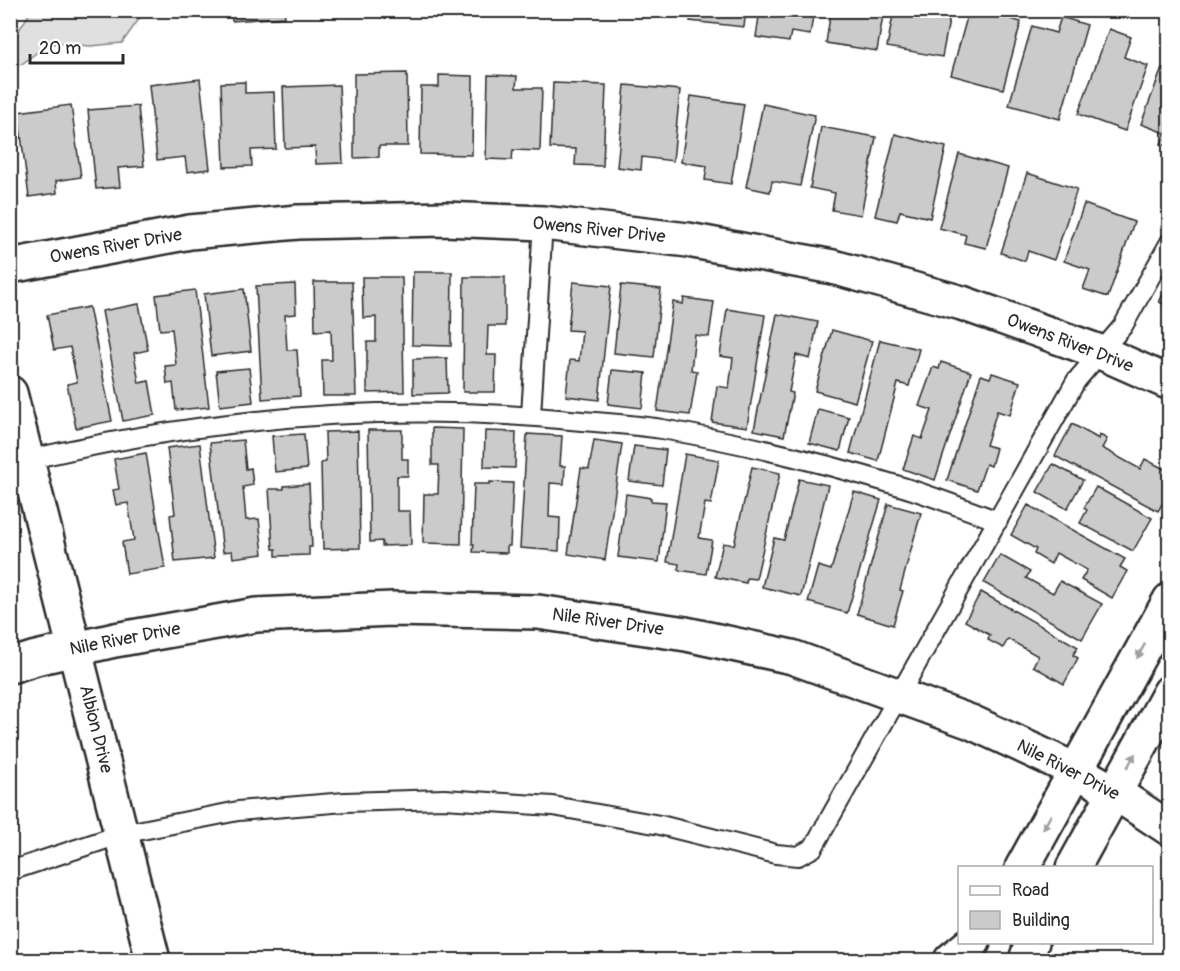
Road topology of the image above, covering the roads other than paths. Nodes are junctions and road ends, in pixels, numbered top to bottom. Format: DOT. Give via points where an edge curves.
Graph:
graph roads {
  1 [pos="543,223"];
  2 [pos="1170,242"];
  3 [pos="10,266"];
  4 [pos="1100,352"];
  5 [pos="1170,383"];
  6 [pos="10,393"];
  7 [pos="531,416"];
  8 [pos="19,462"];
  9 [pos="998,521"];
  10 [pos="1170,600"];
  11 [pos="76,648"];
  12 [pos="10,666"];
  13 [pos="1170,692"];
  14 [pos="900,695"];
  15 [pos="1075,770"];
  16 [pos="1114,792"];
  17 [pos="1170,829"];
  18 [pos="122,834"];
  19 [pos="1023,866"];
  20 [pos="1073,866"];
  21 [pos="10,872"];
  22 [pos="971,944"];
  23 [pos="1031,944"];
  24 [pos="153,960"];
  25 [pos="951,960"];
  26 [pos="1026,960"];
  1 -- 3 [label="street, Owens River Drive" via="444,219 298,222 190,232"];
  1 -- 4 [label="street, Owens River Drive" via="688,240 833,267 962,303"];
  1 -- 7 [label="lane"];
  2 -- 4 [label="lane" via="1123,326"];
  4 -- 5 [label="street, Owens River Drive"];
  4 -- 9 [label="lane" via="1076,381"];
  6 -- 8 [label="street, Albion Drive"];
  7 -- 8 [label="lane" via="446,412 298,416 171,431"];
  7 -- 9 [label="lane" via="660,429 778,453 904,487"];
  8 -- 11 [label="street, Albion Drive"];
  9 -- 14 [label="lane"];
  10 -- 15 [label="street, one-way"];
  11 -- 12 [label="street, Nile River Drive"];
  11 -- 14 [label="street, Nile River Drive" via="256,615 392,609 538,612 686,634 792,657"];
  11 -- 18 [label="street, Albion Drive"];
  16 -- 13 [label="street, one-way"];
  14 -- 15 [label="street, Nile River Drive" via="971,722"];
  14 -- 18 [label="lane" via="813,848 798,856 553,806 444,799 238,811"];
  15 -- 16 [label="street, Nile River Drive"];
  15 -- 19 [label="street, one-way"];
  16 -- 17 [label="street, Nile River Drive"];
  16 -- 20 [label="street"];
  18 -- 21 [label="lane"];
  18 -- 24 [label="street, Albion Drive"];
  22 -- 25 [label="street"];
  23 -- 26 [label="street"];
}
